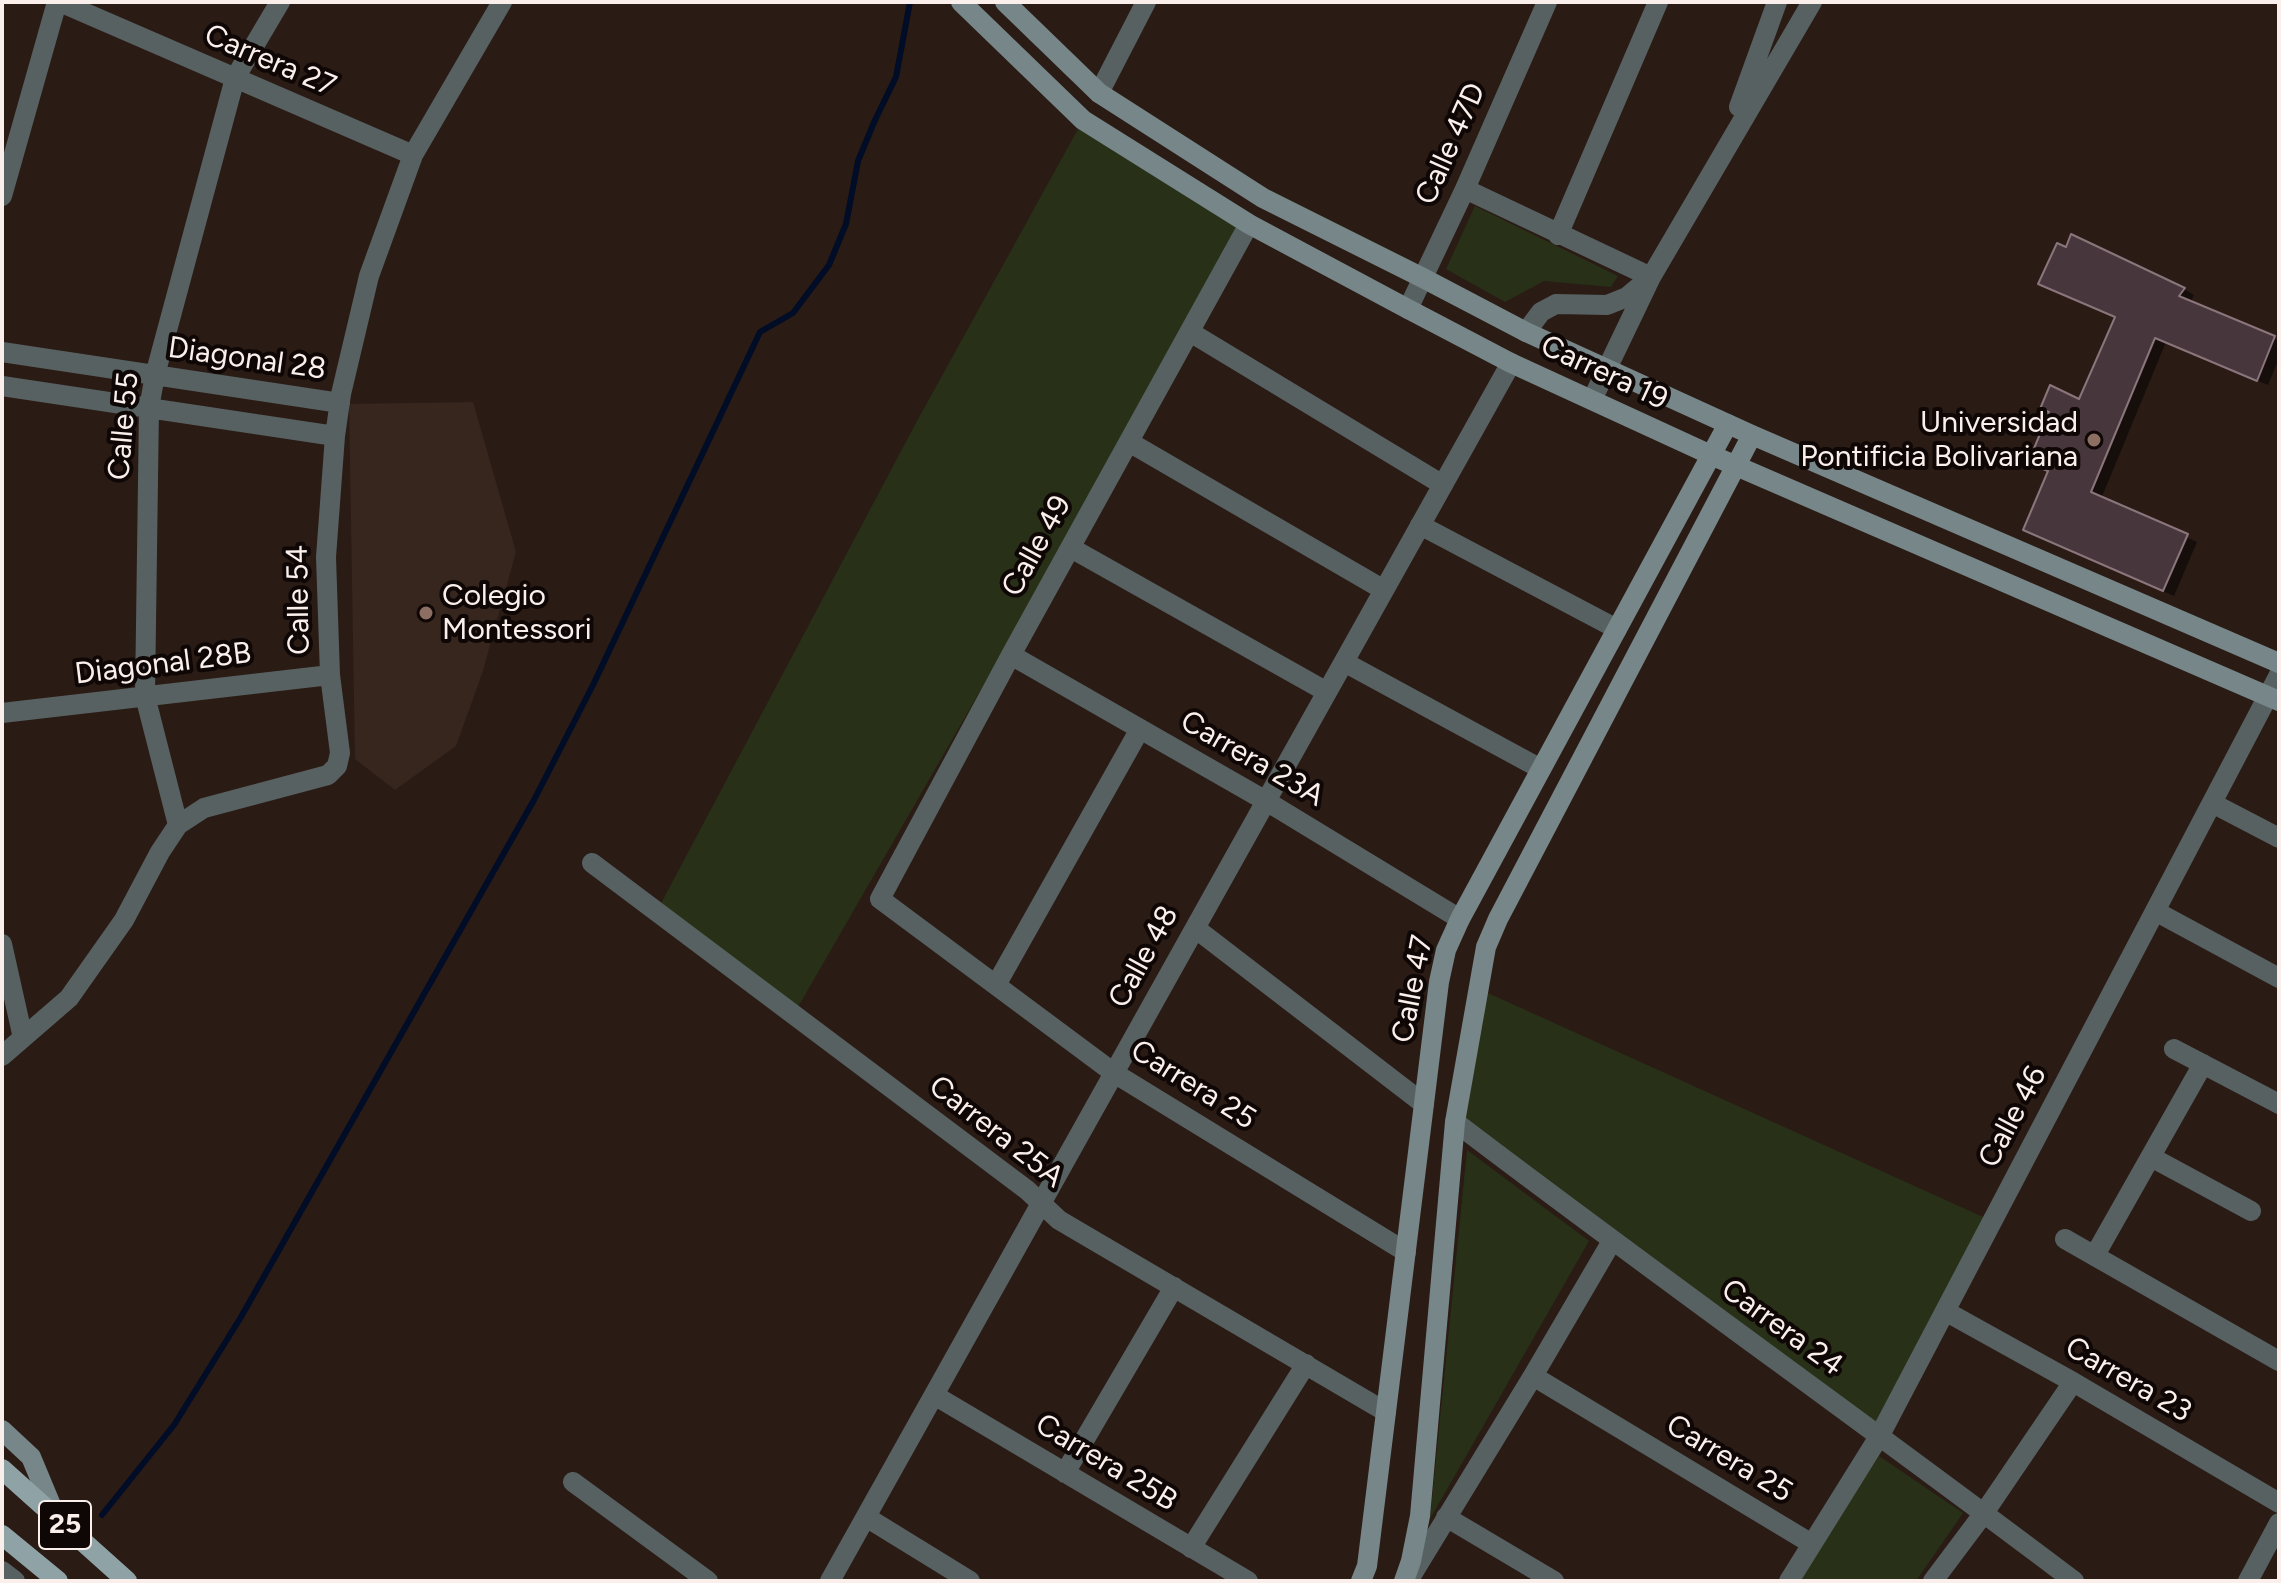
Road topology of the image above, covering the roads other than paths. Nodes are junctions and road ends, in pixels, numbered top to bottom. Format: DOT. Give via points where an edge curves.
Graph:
graph roads {
  1 [pos="58,2"];
  2 [pos="280,2"];
  3 [pos="502,2"];
  4 [pos="961,2"];
  5 [pos="1005,2"];
  6 [pos="1146,2"];
  7 [pos="1547,2"];
  8 [pos="1658,2"];
  9 [pos="1777,2"];
  10 [pos="1812,2"];
  11 [pos="235,78"];
  12 [pos="1099,93"];
  13 [pos="1723,154"];
  14 [pos="413,155"];
  15 [pos="1465,189"];
  16 [pos="2,196"];
  17 [pos="1249,224"];
  18 [pos="1558,235"];
  19 [pos="1651,277"];
  20 [pos="1423,278"];
  21 [pos="1408,309"];
  22 [pos="1190,332"];
  23 [pos="1526,332"];
  24 [pos="2,352"];
  25 [pos="1511,363"];
  26 [pos="1607,369"];
  27 [pos="155,375"];
  28 [pos="2,386"];
  29 [pos="1592,400"];
  30 [pos="340,403"];
  31 [pos="149,408"];
  32 [pos="1728,424"];
  33 [pos="1752,435"];
  34 [pos="335,436"];
  35 [pos="1129,442"];
  36 [pos="1711,455"];
  37 [pos="1736,466"];
  38 [pos="1443,485"];
  39 [pos="1420,525"];
  40 [pos="1071,548"];
  41 [pos="1384,590"];
  42 [pos="1617,629"];
  43 [pos="1011,655"];
  44 [pos="1344,662"];
  45 [pos="2279,663"];
  46 [pos="330,675"];
  47 [pos="2279,675"];
  48 [pos="1327,692"];
  49 [pos="145,696"];
  50 [pos="2274,699"];
  51 [pos="2,713"];
  52 [pos="1140,729"];
  53 [pos="1553,746"];
  54 [pos="1581,759"];
  55 [pos="1541,769"];
  56 [pos="1266,801"];
  57 [pos="2212,803"];
  58 [pos="178,825"];
  59 [pos="2279,838"];
  60 [pos="592,863"];
  61 [pos="880,899"];
  62 [pos="2155,911"];
  63 [pos="1460,919"];
  64 [pos="1195,928"];
  65 [pos="2,944"];
  66 [pos="2279,978"];
  67 [pos="996,985"];
  68 [pos="23,1038"];
  69 [pos="2174,1049"];
  70 [pos="2,1056"];
  71 [pos="2203,1064"];
  72 [pos="1114,1073"];
  73 [pos="1424,1104"];
  74 [pos="2279,1104"];
  75 [pos="1455,1122"];
  76 [pos="2151,1157"];
  77 [pos="1041,1204"];
  78 [pos="2251,1211"];
  79 [pos="2065,1239"];
  80 [pos="1612,1241"];
  81 [pos="1406,1252"];
  82 [pos="2095,1255"];
  83 [pos="1174,1287"];
  84 [pos="1945,1311"];
  85 [pos="2279,1361"];
  86 [pos="1306,1364"];
  87 [pos="1533,1376"];
  88 [pos="2073,1382"];
  89 [pos="934,1395"];
  90 [pos="1386,1412"];
  91 [pos="2,1430"];
  92 [pos="1880,1435"];
  93 [pos="2,1469"];
  94 [pos="1065,1473"];
  95 [pos="573,1482"];
  96 [pos="2279,1503"];
  97 [pos="1984,1513"];
  98 [pos="56,1517"];
  99 [pos="866,1517"];
  100 [pos="1446,1517"];
  101 [pos="2279,1523"];
  102 [pos="2,1535"];
  103 [pos="1812,1544"];
  104 [pos="1191,1548"];
  105 [pos="2,1571"];
  106 [pos="2071,1580"];
  107 [pos="15,1581"];
  108 [pos="58,1581"];
  109 [pos="127,1581"];
  110 [pos="708,1581"];
  111 [pos="830,1581"];
  112 [pos="970,1581"];
  113 [pos="1248,1581"];
  114 [pos="1361,1581"];
  115 [pos="1406,1581"];
  116 [pos="1554,1581"];
  117 [pos="1789,1581"];
  118 [pos="1933,1581"];
  119 [pos="2248,1581"];
  1 -- 11 [label="street, Carrera 27"];
  1 -- 16 [label="street"];
  2 -- 11 [label="street, Calle 55"];
  3 -- 14 [label="street, Calle 54"];
  4 -- 17 [label="main road, Carrera 19" via="1083,120"];
  5 -- 12 [label="main road, Carrera 19"];
  6 -- 12 [label="street"];
  7 -- 15 [label="street, Calle 47D"];
  8 -- 18 [label="street"];
  9 -- 13 [label="street"];
  10 -- 13 [label="street"];
  11 -- 14 [label="street, Carrera 27"];
  11 -- 27 [label="street, Calle 55"];
  12 -- 20 [label="main road, Carrera 19" via="1263,198"];
  13 -- 19 [label="street"];
  14 -- 30 [label="street, Calle 54" via="369,276"];
  15 -- 18 [label="street"];
  15 -- 20 [label="street, Calle 47D"];
  17 -- 21 [label="main road, Carrera 19"];
  17 -- 22 [label="street, Calle 49"];
  18 -- 19 [label="street"];
  19 -- 23 [label="street" via="1607,305 1556,304 1541,312"];
  19 -- 26 [label="street"];
  20 -- 21 [label="street, Calle 47D"];
  20 -- 23 [label="main road, Carrera 19"];
  21 -- 25 [label="main road, Carrera 19"];
  22 -- 35 [label="street, Calle 49"];
  22 -- 38 [label="street"];
  23 -- 26 [label="main road, Carrera 19"];
  24 -- 27 [label="street, Diagonal 28"];
  25 -- 29 [label="main road, Carrera 19"];
  25 -- 38 [label="street, Calle 48"];
  26 -- 29 [label="street"];
  26 -- 32 [label="main road, Carrera 19"];
  27 -- 30 [label="street, Diagonal 28"];
  27 -- 31 [label="street, Calle 55"];
  28 -- 31 [label="street, Diagonal 28"];
  29 -- 36 [label="main road, Carrera 19"];
  30 -- 34 [label="street, Calle 54"];
  31 -- 34 [label="street, Diagonal 28"];
  31 -- 49 [label="street, Calle 55"];
  32 -- 33 [label="main road, Carrera 19"];
  32 -- 36 [label="main road, Calle 47"];
  33 -- 37 [label="main road"];
  33 -- 45 [label="main road, Carrera 19"];
  34 -- 46 [label="street, Calle 54" via="326,557"];
  35 -- 40 [label="street, Calle 49"];
  35 -- 41 [label="street"];
  36 -- 37 [label="main road, Carrera 19"];
  36 -- 42 [label="main road, Calle 47"];
  37 -- 50 [label="main road, Carrera 19"];
  37 -- 54 [label="main road"];
  38 -- 39 [label="street, Calle 48"];
  39 -- 41 [label="street, Calle 48"];
  39 -- 42 [label="street"];
  40 -- 43 [label="street, Calle 49"];
  40 -- 48 [label="street"];
  41 -- 44 [label="street, Calle 48"];
  42 -- 53 [label="main road, Calle 47"];
  43 -- 52 [label="street, Carrera 23A"];
  43 -- 61 [label="street, Calle 49"];
  44 -- 48 [label="street, Calle 48"];
  44 -- 55 [label="street"];
  46 -- 49 [label="street, Diagonal 28B"];
  46 -- 58 [label="street, Calle 54" via="340,753 328,775 204,808"];
  47 -- 50 [label="street, Calle 46"];
  48 -- 56 [label="street, Calle 48"];
  49 -- 51 [label="street, Diagonal 28B"];
  49 -- 58 [label="street, Calle 55"];
  50 -- 57 [label="street, Calle 46"];
  52 -- 56 [label="street, Carrera 23A"];
  52 -- 67 [label="street"];
  53 -- 54 [label="main road" via="1564,759"];
  53 -- 55 [label="main road, Calle 47"];
  54 -- 75 [label="main road" via="1486,947"];
  55 -- 63 [label="main road, Calle 47"];
  56 -- 63 [label="street, Carrera 23A"];
  56 -- 64 [label="street, Calle 48"];
  57 -- 59 [label="street"];
  57 -- 62 [label="street, Calle 46"];
  58 -- 68 [label="street, Calle 54" via="124,920 69,998"];
  60 -- 77 [label="street, Carrera 25A"];
  61 -- 67 [label="street, Carrera 25"];
  62 -- 66 [label="street"];
  62 -- 84 [label="street, Calle 46"];
  63 -- 73 [label="main road, Calle 47" via="1439,982"];
  64 -- 72 [label="street, Calle 48"];
  64 -- 73 [label="street"];
  65 -- 68 [label="street"];
  67 -- 72 [label="street, Carrera 25"];
  68 -- 70 [label="street, Calle 54"];
  69 -- 71 [label="street"];
  71 -- 74 [label="street"];
  71 -- 76 [label="street"];
  72 -- 77 [label="street, Calle 48"];
  72 -- 81 [label="street, Carrera 25"];
  73 -- 81 [label="main road, Calle 47"];
  75 -- 80 [label="street, Carrera 24"];
  75 -- 115 [label="main road" via="1420,1516"];
  76 -- 78 [label="street"];
  76 -- 82 [label="street"];
  77 -- 83 [label="street, Carrera 25A" via="1059,1220"];
  77 -- 89 [label="street, Calle 48"];
  79 -- 82 [label="street"];
  80 -- 87 [label="street"];
  80 -- 92 [label="street, Carrera 24"];
  81 -- 90 [label="main road, Calle 47"];
  82 -- 85 [label="street"];
  83 -- 86 [label="street, Carrera 25A"];
  83 -- 94 [label="street"];
  84 -- 88 [label="street, Carrera 23"];
  84 -- 92 [label="street, Calle 46"];
  86 -- 90 [label="street, Carrera 25A"];
  86 -- 104 [label="street"];
  87 -- 100 [label="street"];
  87 -- 103 [label="street, Carrera 25"];
  88 -- 96 [label="street, Carrera 23"];
  88 -- 97 [label="street"];
  89 -- 94 [label="street, Carrera 25B"];
  89 -- 99 [label="street, Calle 48"];
  90 -- 114 [label="main road, Calle 47"];
  91 -- 98 [label="main road" via="31,1457"];
  92 -- 97 [label="street, Carrera 24"];
  92 -- 103 [label="street, Calle 46"];
  93 -- 98 [label="main road, 25"];
  94 -- 104 [label="street, Carrera 25B"];
  95 -- 110 [label="street"];
  97 -- 106 [label="street, Carrera 24"];
  97 -- 118 [label="street"];
  98 -- 109 [label="main road, 25"];
  99 -- 111 [label="street, Calle 48"];
  99 -- 112 [label="street"];
  100 -- 115 [label="street"];
  100 -- 116 [label="street"];
  101 -- 119 [label="street"];
  102 -- 108 [label="main road, 25"];
  103 -- 117 [label="street, Calle 46"];
  104 -- 113 [label="street, Carrera 25B"];
  105 -- 107 [label="street"];
}
